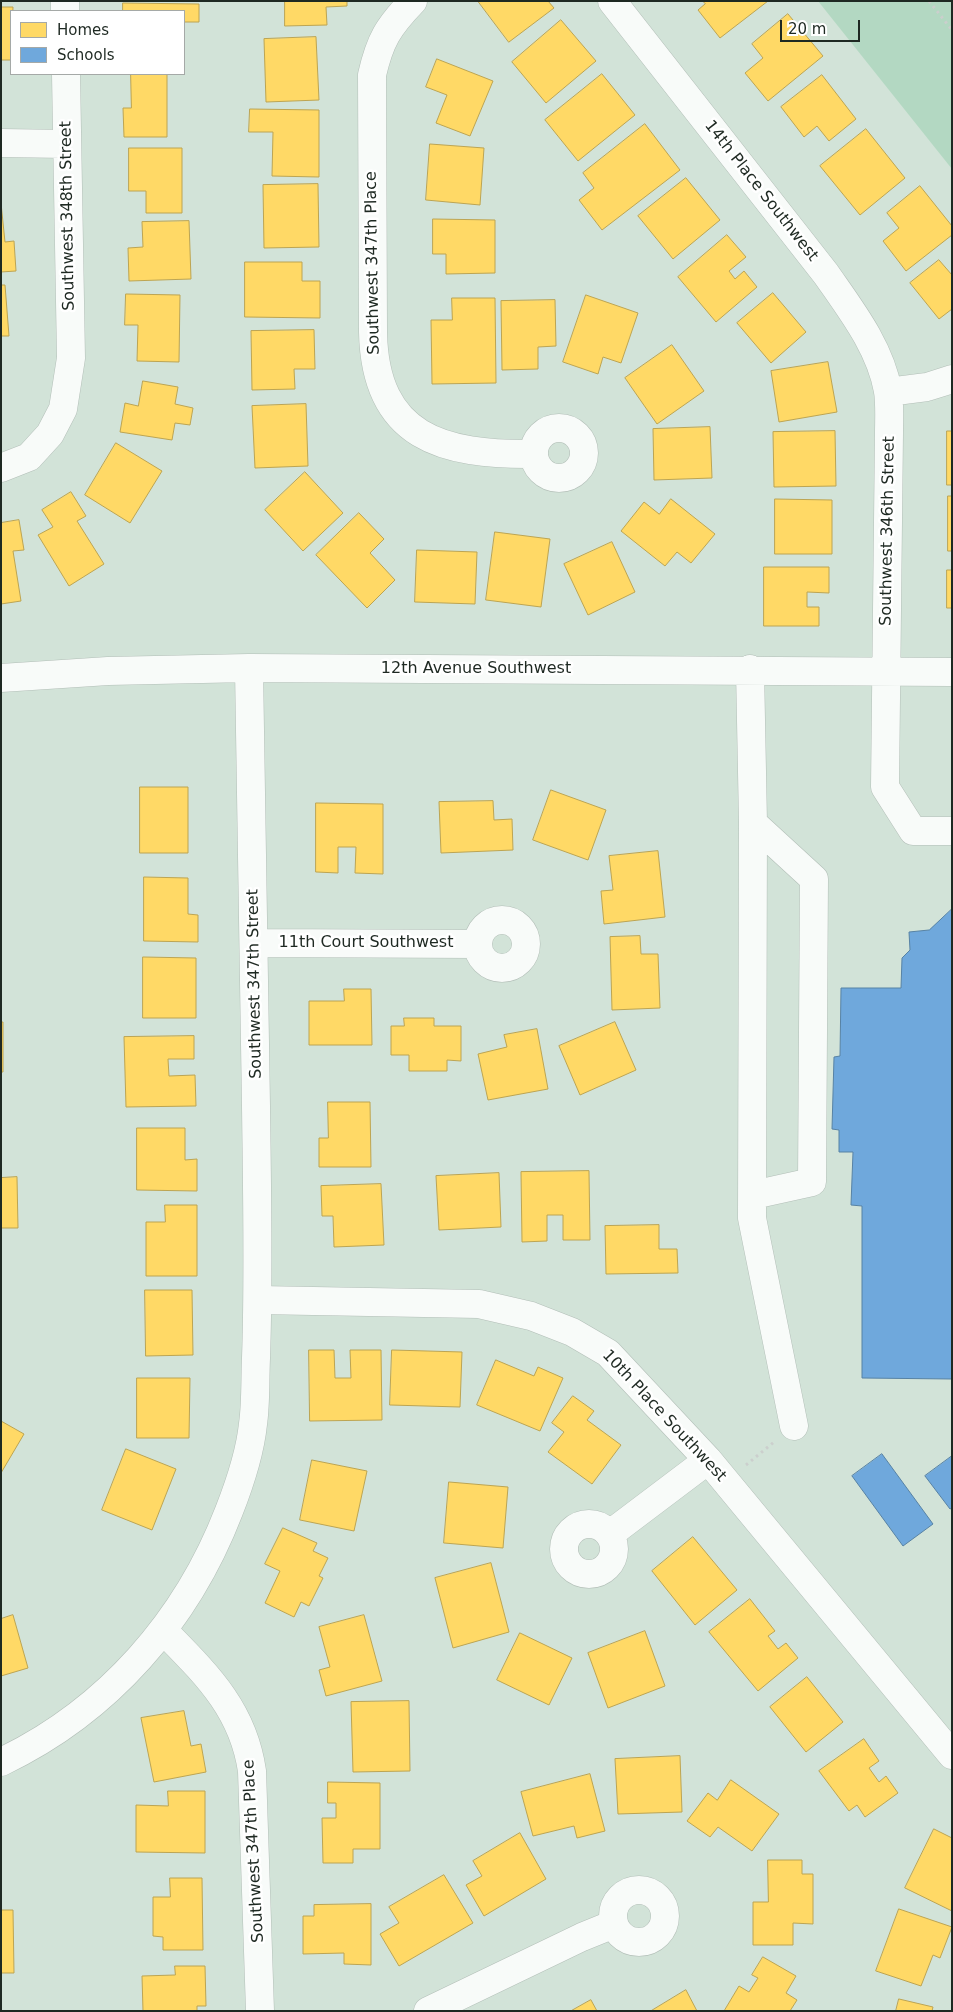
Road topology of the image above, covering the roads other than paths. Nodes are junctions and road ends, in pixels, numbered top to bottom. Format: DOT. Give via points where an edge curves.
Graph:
graph roads {
  1 [pos="413,1"];
  2 [pos="612,1"];
  3 [pos="66,75"];
  4 [pos="1,143"];
  5 [pos="67,144"];
  6 [pos="952,378"];
  7 [pos="888,392"];
  8 [pos="534,454"];
  9 [pos="1,468"];
  10 [pos="249,668"];
  11 [pos="750,669"];
  12 [pos="886,671"];
  13 [pos="952,672"];
  14 [pos="1,678"];
  15 [pos="753,823"];
  16 [pos="952,831"];
  17 [pos="255,943"];
  18 [pos="478,944"];
  19 [pos="753,1196"];
  20 [pos="258,1300"];
  21 [pos="794,1426"];
  22 [pos="708,1460"];
  23 [pos="610,1534"];
  24 [pos="164,1632"];
  25 [pos="952,1755"];
  26 [pos="1,1762"];
  27 [pos="614,1924"];
  28 [pos="260,2011"];
  29 [pos="428,2011"];
  1 -- 8 [label="street, Southwest 347th Place" via="392,24 379,46 372,75 373,322 376,369 381,388 404,420 441,444 492,454"];
  2 -- 7 [label="street, 14th Place Southwest" via="845,301 877,355"];
  3 -- 5 [label="street, Southwest 348th Street"];
  4 -- 5 [label="street"];
  5 -- 9 [label="street, Southwest 348th Street" via="71,358 63,409 50,434 29,456"];
  6 -- 7 [label="street"];
  7 -- 12 [label="street, Southwest 346th Street"];
  10 -- 11 [label="street, 12th Avenue Southwest"];
  10 -- 14 [label="street, 12th Avenue Southwest" via="108,671"];
  10 -- 17 [label="street, Southwest 347th Street"];
  11 -- 12 [label="street, 12th Avenue Southwest"];
  11 -- 15 [label="street"];
  12 -- 13 [label="street, 12th Avenue Southwest"];
  12 -- 16 [label="street, Southwest 346th Street" via="885,787 913,831"];
  15 -- 19 [label="street"];
  15 -- 19 [label="street" via="814,878 812,1182"];
  17 -- 18 [label="street, 11th Court Southwest"];
  17 -- 20 [label="street, Southwest 347th Street"];
  19 -- 21 [label="street" via="752,1218"];
  20 -- 22 [label="street, 10th Place Southwest" via="479,1304 531,1316 572,1332 608,1352"];
  20 -- 24 [label="street, Southwest 347th Street" via="253,1426 240,1483 196,1584"];
  22 -- 23 [label="street"];
  22 -- 25 [label="street, 10th Place Southwest"];
  24 -- 26 [label="street, Southwest 347th Street" via="133,1667 92,1702 56,1730"];
  24 -- 28 [label="street, Southwest 347th Place" via="225,1698 249,1748"];
  27 -- 29 [label="street"];
}
